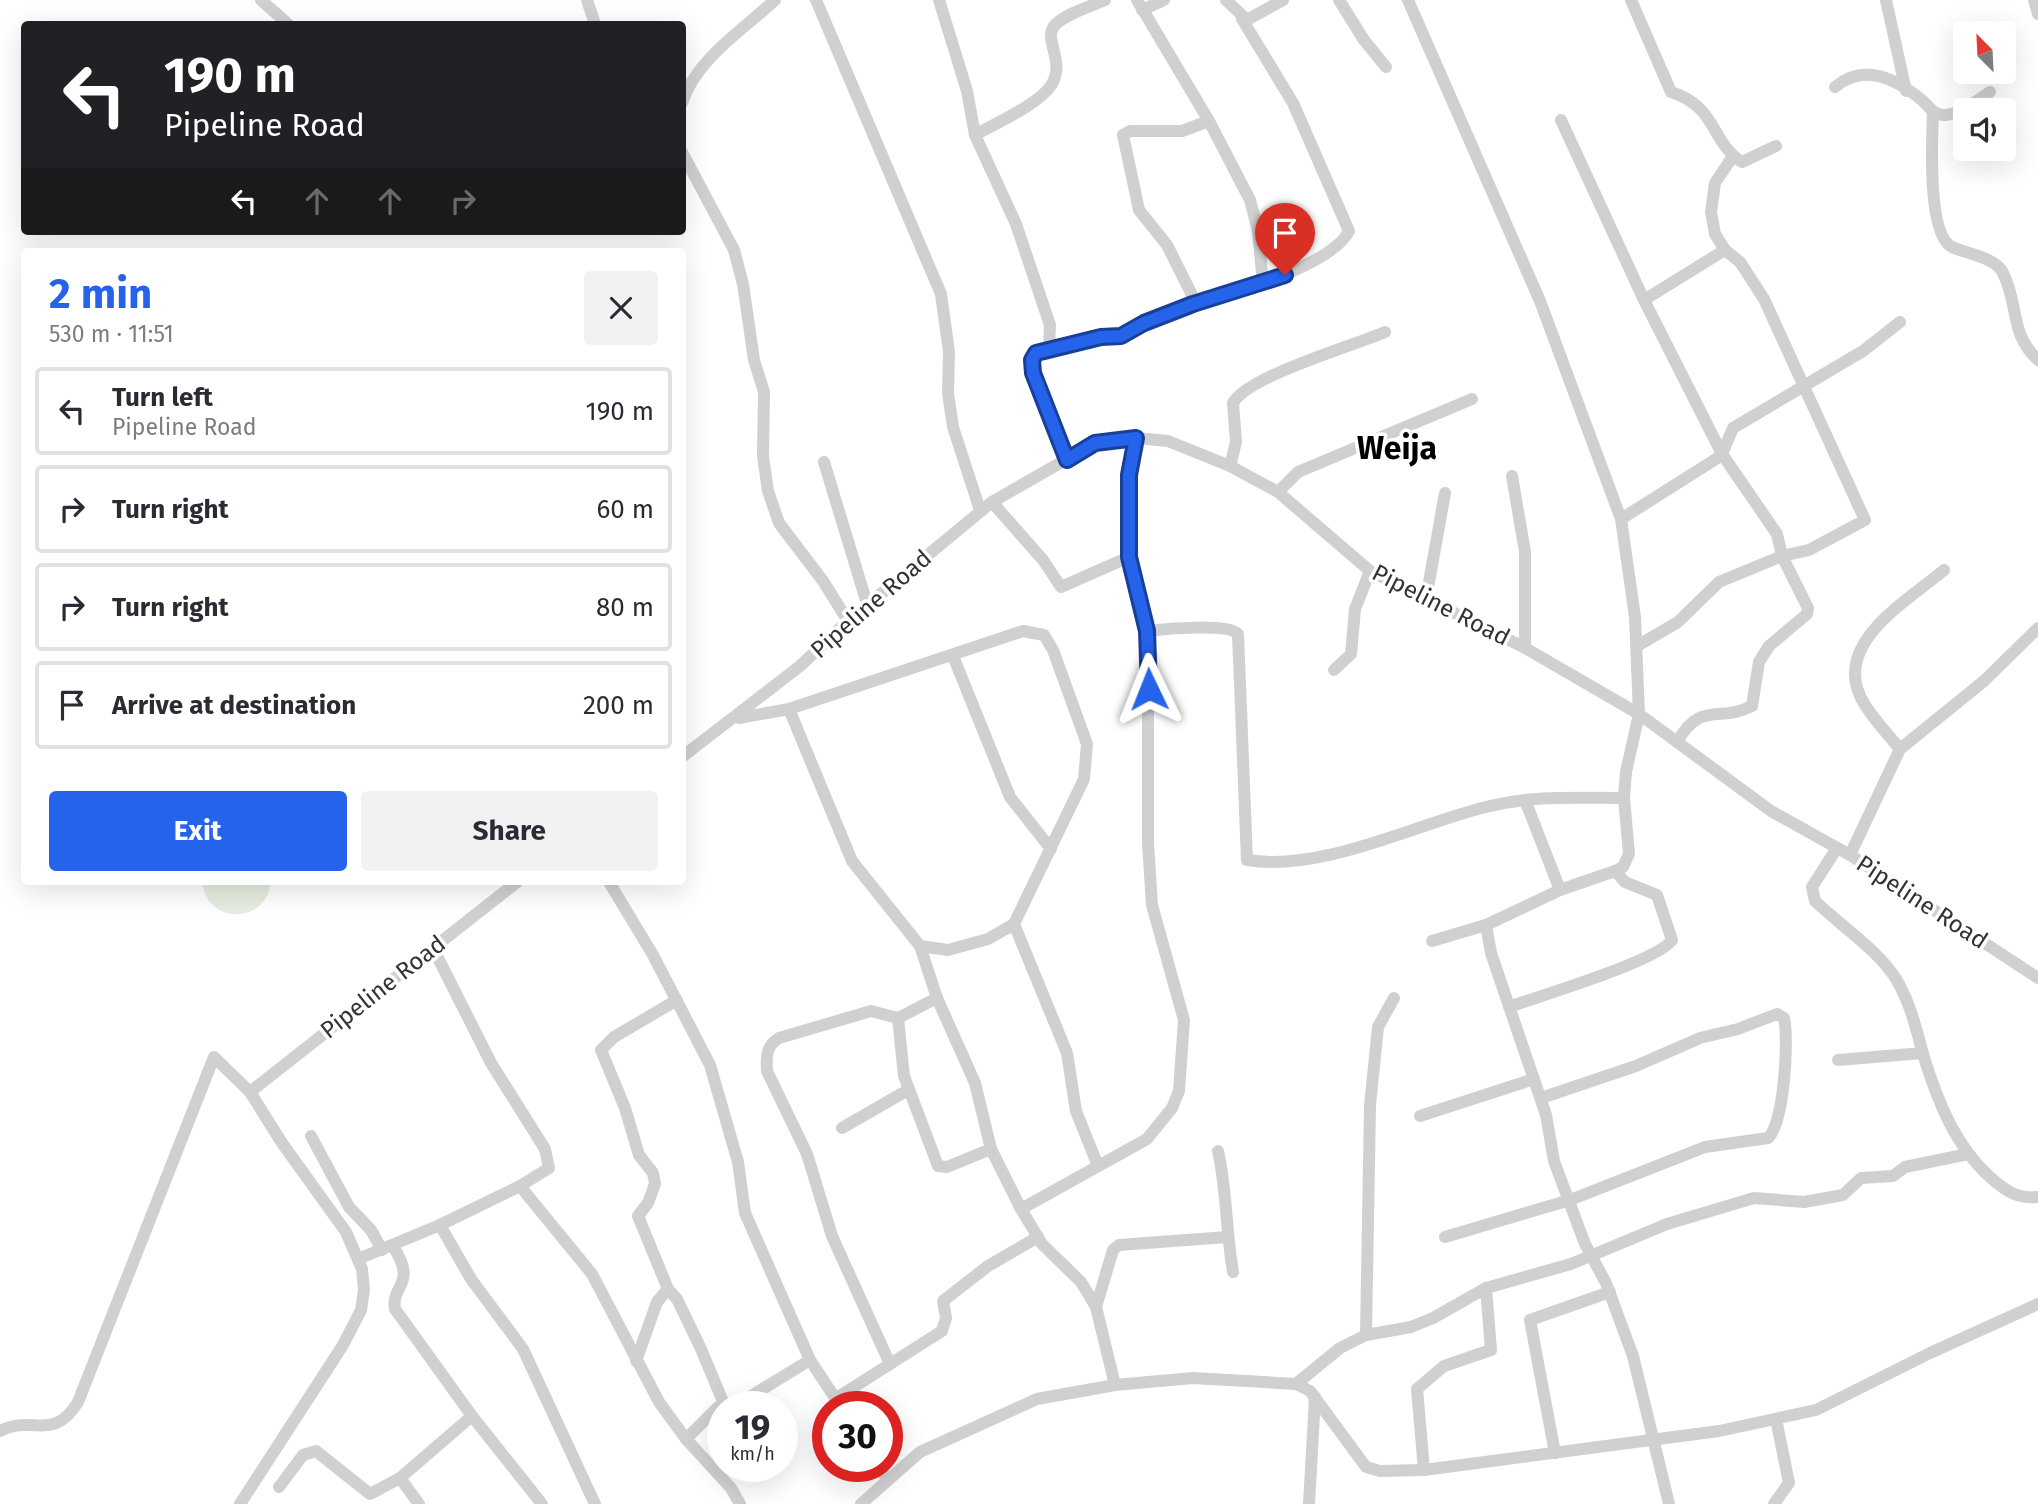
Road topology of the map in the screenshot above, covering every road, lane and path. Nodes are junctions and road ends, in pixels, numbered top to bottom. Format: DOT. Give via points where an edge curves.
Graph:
graph roads {
  1 [pos="261,0"];
  2 [pos="587,0"];
  3 [pos="775,0"];
  4 [pos="816,0"];
  5 [pos="939,0"];
  6 [pos="1105,0"];
  7 [pos="1164,0"];
  8 [pos="1226,0"];
  9 [pos="1283,0"];
  10 [pos="1339,0"];
  11 [pos="1408,0"];
  12 [pos="1631,0"];
  13 [pos="1886,0"];
  14 [pos="2034,0"];
  15 [pos="1139,5"];
  16 [pos="2038,13"];
  17 [pos="1242,19"];
  18 [pos="285,21"];
  19 [pos="593,21"];
  20 [pos="1386,67"];
  21 [pos="1835,87"];
  22 [pos="1906,91"];
  23 [pos="1990,92"];
  24 [pos="686,95"];
  25 [pos="1933,113"];
  26 [pos="1562,120"];
  27 [pos="1209,121"];
  28 [pos="975,135"];
  29 [pos="1776,146"];
  30 [pos="1733,156"];
  31 [pos="686,160"];
  32 [pos="1725,250"];
  33 [pos="1263,284"];
  34 [pos="1644,300"];
  35 [pos="1193,304"];
  36 [pos="1900,322"];
  37 [pos="1385,332"];
  38 [pos="1049,349"];
  39 [pos="2038,360"];
  40 [pos="1804,385"];
  41 [pos="1472,399"];
  42 [pos="1136,438"];
  43 [pos="1723,453"];
  44 [pos="1067,460"];
  45 [pos="824,462"];
  46 [pos="1230,467"];
  47 [pos="1512,476"];
  48 [pos="1278,492"];
  49 [pos="1445,493"];
  50 [pos="992,502"];
  51 [pos="980,510"];
  52 [pos="1621,519"];
  53 [pos="1782,556"];
  54 [pos="1129,557"];
  55 [pos="1944,570"];
  56 [pos="1370,571"];
  57 [pos="1426,599"];
  58 [pos="868,607"];
  59 [pos="848,621"];
  60 [pos="2038,628"];
  61 [pos="1147,631"];
  62 [pos="1637,646"];
  63 [pos="1525,649"];
  64 [pos="953,656"];
  65 [pos="1334,670"];
  66 [pos="789,709"];
  67 [pos="1639,714"];
  68 [pos="735,719"];
  69 [pos="1677,742"];
  70 [pos="1900,749"];
  71 [pos="686,754"];
  72 [pos="1624,798"];
  73 [pos="1525,800"];
  74 [pos="1837,848"];
  75 [pos="1051,849"];
  76 [pos="1850,855"];
  77 [pos="1615,871"];
  78 [pos="513,885"];
  79 [pos="611,885"];
  80 [pos="1560,890"];
  81 [pos="1014,925"];
  82 [pos="1486,925"];
  83 [pos="1433,941"];
  84 [pos="920,946"];
  85 [pos="433,948"];
  86 [pos="2038,978"];
  87 [pos="937,998"];
  88 [pos="1394,998"];
  89 [pos="677,1000"];
  90 [pos="1509,1007"];
  91 [pos="898,1018"];
  92 [pos="1923,1053"];
  93 [pos="1838,1059"];
  94 [pos="1534,1079"];
  95 [pos="908,1090"];
  96 [pos="250,1092"];
  97 [pos="1541,1098"];
  98 [pos="1420,1116"];
  99 [pos="842,1128"];
  100 [pos="311,1136"];
  101 [pos="991,1149"];
  102 [pos="1218,1151"];
  103 [pos="1968,1154"];
  104 [pos="1098,1166"];
  105 [pos="520,1186"];
  106 [pos="2038,1197"];
  107 [pos="1570,1200"];
  108 [pos="1021,1209"];
  109 [pos="440,1224"];
  110 [pos="1038,1237"];
  111 [pos="1227,1237"];
  112 [pos="1445,1237"];
  113 [pos="387,1248"];
  114 [pos="1592,1255"];
  115 [pos="358,1259"];
  116 [pos="1233,1272"];
  117 [pos="1486,1288"];
  118 [pos="668,1289"];
  119 [pos="1609,1292"];
  120 [pos="2038,1304"];
  121 [pos="1096,1307"];
  122 [pos="1366,1335"];
  123 [pos="810,1360"];
  124 [pos="636,1361"];
  125 [pos="890,1364"];
  126 [pos="1296,1384"];
  127 [pos="1115,1385"];
  128 [pos="719,1391"];
  129 [pos="759,1391"];
  130 [pos="830,1391"];
  131 [pos="854,1391"];
  132 [pos="1315,1397"];
  133 [pos="472,1416"];
  134 [pos="707,1416"];
  135 [pos="1776,1419"];
  136 [pos="0,1431"];
  137 [pos="685,1439"];
  138 [pos="1651,1440"];
  139 [pos="1555,1453"];
  140 [pos="903,1466"];
  141 [pos="1424,1470"];
  142 [pos="400,1478"];
  143 [pos="884,1482"];
  144 [pos="279,1487"];
  145 [pos="240,1504"];
  146 [pos="419,1504"];
  147 [pos="542,1504"];
  148 [pos="594,1504"];
  149 [pos="740,1504"];
  150 [pos="861,1504"];
  151 [pos="1309,1504"];
  152 [pos="1669,1504"];
  153 [pos="1774,1504"];
  1 -- 18 [label="street"];
  2 -- 19 [label="street"];
  3 -- 24 [label="street" via="709,59"];
  4 -- 51 [label="street" via="941,294 953,427"];
  5 -- 28 [label="street" via="967,91"];
  6 -- 28 [label="street" via="1058,22 1051,31 1059,61 1050,88"];
  7 -- 15 [label="street"];
  8 -- 17 [label="street"];
  9 -- 17 [label="street" via="1252,20"];
  10 -- 20 [label="street"];
  11 -- 52 [label="street" via="1540,301"];
  12 -- 30 [label="street" via="1671,92 1701,107"];
  13 -- 22 [label="street"];
  14 -- 16 [label="street"];
  15 -- 27 [label="street"];
  17 -- 33 [label="street" via="1293,103 1349,231 1315,260"];
  21 -- 22 [label="street" via="1857,73 1874,73"];
  22 -- 25 [label="street"];
  23 -- 25 [label="street" via="1956,111"];
  25 -- 39 [label="street" via="1940,231 1948,245 1992,261 2003,270 2024,347"];
  26 -- 34 [label="street"];
  27 -- 33 [label="street" via="1250,200"];
  27 -- 35 [label="street" via="1182,131 1130,131 1124,135 1139,210 1167,246"];
  28 -- 38 [label="street" via="1016,224 1050,326"];
  29 -- 30 [label="street" via="1742,162"];
  30 -- 32 [label="street" via="1715,183 1711,212 1715,234"];
  31 -- 59 [label="street" via="734,250 743,284 754,360 764,392 763,456 768,491 779,523"];
  32 -- 34 [label="street"];
  32 -- 40 [label="street" via="1740,262 1764,299"];
  33 -- 35 [label="street"];
  34 -- 43 [label="street"];
  35 -- 38 [label="street" via="1121,336"];
  36 -- 40 [label="street" via="1863,351"];
  37 -- 46 [label="street" via="1280,372 1240,394 1233,403 1236,442"];
  38 -- 44 [label="street" via="1036,353 1033,373"];
  40 -- 43 [label="street" via="1733,428"];
  40 -- 53 [label="street" via="1865,520 1809,550"];
  41 -- 48 [label="street" via="1298,472"];
  42 -- 44 [label="street, Pipeline Road" via="1095,443"];
  42 -- 46 [label="street, Pipeline Road" via="1168,441"];
  42 -- 54 [label="street" via="1128,483"];
  43 -- 52 [label="street"];
  43 -- 53 [label="street" via="1777,534"];
  44 -- 50 [label="street, Pipeline Road"];
  45 -- 58 [label="street"];
  46 -- 48 [label="street, Pipeline Road"];
  47 -- 63 [label="street" via="1525,552"];
  48 -- 56 [label="street, Pipeline Road"];
  49 -- 57 [label="street"];
  50 -- 51 [label="street, Pipeline Road"];
  50 -- 54 [label="street" via="1061,587"];
  51 -- 58 [label="street, Pipeline Road"];
  52 -- 62 [label="street"];
  53 -- 62 [label="street" via="1719,582 1678,622"];
  53 -- 69 [label="street" via="1803,593 1807,614 1769,646 1759,662 1752,706 1696,718"];
  54 -- 61 [label="street"];
  55 -- 70 [label="street" via="1873,631 1857,657 1856,685 1862,700"];
  56 -- 57 [label="street, Pipeline Road"];
  56 -- 65 [label="street" via="1355,609 1351,654"];
  57 -- 63 [label="street, Pipeline Road"];
  58 -- 59 [label="street, Pipeline Road"];
  59 -- 68 [label="street, Pipeline Road"];
  60 -- 70 [label="street" via="1975,689"];
  61 -- 73 [label="street" via="1226,628 1238,634 1247,860 1321,857 1487,806"];
  61 -- 104 [label="street" via="1152,905 1184,1020 1179,1091 1172,1108 1147,1139"];
  62 -- 67 [label="street"];
  63 -- 67 [label="street, Pipeline Road"];
  64 -- 66 [label="street"];
  64 -- 75 [label="street" via="1010,797"];
  64 -- 75 [label="street" via="1023,631 1044,635 1053,650 1087,744 1084,779"];
  66 -- 68 [label="street"];
  66 -- 84 [label="street" via="852,861"];
  67 -- 69 [label="street, Pipeline Road"];
  67 -- 72 [label="street"];
  68 -- 71 [label="street, Pipeline Road"];
  69 -- 74 [label="street, Pipeline Road" via="1772,811"];
  70 -- 76 [label="street"];
  72 -- 73 [label="street" via="1548,796"];
  72 -- 77 [label="street" via="1629,854 1623,867"];
  73 -- 80 [label="street"];
  74 -- 76 [label="street, Pipeline Road"];
  74 -- 92 [label="street" via="1816,878 1812,894 1896,979 1917,1026"];
  75 -- 81 [label="street"];
  76 -- 86 [label="street, Pipeline Road"];
  77 -- 80 [label="street"];
  77 -- 90 [label="street" via="1625,882 1657,895 1672,940 1669,945"];
  78 -- 85 [label="street, Pipeline Road"];
  79 -- 89 [label="street"];
  80 -- 82 [label="street"];
  81 -- 84 [label="street" via="988,939 948,950"];
  81 -- 104 [label="street" via="1067,1053 1076,1111"];
  82 -- 83 [label="street"];
  82 -- 90 [label="street"];
  84 -- 87 [label="street"];
  85 -- 96 [label="street, Pipeline Road"];
  85 -- 105 [label="street" via="491,1063 545,1149 549,1168"];
  87 -- 91 [label="street"];
  87 -- 101 [label="street" via="975,1083"];
  88 -- 122 [label="street" via="1378,1027 1370,1105"];
  89 -- 118 [label="street" via="614,1037 601,1050 639,1155 653,1173 655,1184 638,1216"];
  89 -- 123 [label="street" via="714,1075 738,1161 745,1213"];
  90 -- 94 [label="street"];
  91 -- 95 [label="street"];
  91 -- 125 [label="street" via="878,1011 860,1013 779,1038 766,1056 771,1082 807,1154 832,1237"];
  92 -- 93 [label="street"];
  92 -- 103 [label="street" via="1947,1121"];
  94 -- 97 [label="street"];
  94 -- 98 [label="street"];
  95 -- 99 [label="street"];
  95 -- 101 [label="street" via="938,1166 947,1167"];
  96 -- 115 [label="street" via="346,1232"];
  96 -- 136 [label="street" via="214,1057 78,1402 57,1424"];
  97 -- 107 [label="street" via="1554,1161"];
  97 -- 107 [label="street" via="1636,1066 1700,1038 1768,1016 1784,1018 1788,1050 1777,1124 1768,1138 1705,1147"];
  100 -- 113 [label="street" via="349,1207"];
  101 -- 108 [label="street"];
  102 -- 111 [label="street"];
  103 -- 106 [label="street" via="2008,1193"];
  103 -- 114 [label="street" via="1905,1167 1893,1176 1861,1178 1843,1195 1804,1202 1754,1198 1667,1224"];
  104 -- 108 [label="street"];
  105 -- 109 [label="street"];
  105 -- 124 [label="street" via="592,1275"];
  107 -- 112 [label="street"];
  107 -- 114 [label="street"];
  108 -- 110 [label="street"];
  109 -- 113 [label="street"];
  109 -- 148 [label="street" via="471,1279 523,1349"];
  110 -- 121 [label="street" via="1081,1282"];
  110 -- 125 [label="street" via="959,1285 943,1301 946,1318 942,1331"];
  111 -- 116 [label="street"];
  111 -- 121 [label="street" via="1119,1245 1113,1250"];
  113 -- 115 [label="street"];
  113 -- 133 [label="street" via="405,1270 395,1308"];
  114 -- 117 [label="street"];
  114 -- 119 [label="street"];
  115 -- 145 [label="street" via="363,1301 352,1328"];
  117 -- 122 [label="street" via="1433,1318"];
  117 -- 141 [label="street" via="1491,1350 1444,1366 1417,1389"];
  118 -- 124 [label="street" via="657,1302"];
  118 -- 128 [label="street" via="677,1299"];
  119 -- 138 [label="street" via="1633,1356"];
  119 -- 139 [label="street" via="1530,1320"];
  120 -- 135 [label="street" via="1816,1410"];
  121 -- 127 [label="street"];
  122 -- 126 [label="street" via="1340,1348"];
  123 -- 129 [label="street"];
  123 -- 130 [label="street"];
  124 -- 137 [label="street"];
  125 -- 131 [label="street"];
  126 -- 127 [label="street" via="1193,1378"];
  126 -- 132 [label="street"];
  127 -- 140 [label="street" via="1037,1399 920,1452"];
  132 -- 141 [label="street" via="1366,1467"];
  132 -- 151 [label="street"];
  133 -- 142 [label="street"];
  133 -- 147 [label="street"];
  134 -- 137 [label="street"];
  135 -- 138 [label="street"];
  135 -- 153 [label="street" via="1789,1483"];
  137 -- 149 [label="street"];
  138 -- 139 [label="street"];
  138 -- 152 [label="street"];
  139 -- 141 [label="street"];
  142 -- 144 [label="street" via="370,1494 316,1451 303,1455"];
  142 -- 146 [label="street"];
  143 -- 150 [label="street"];
}
